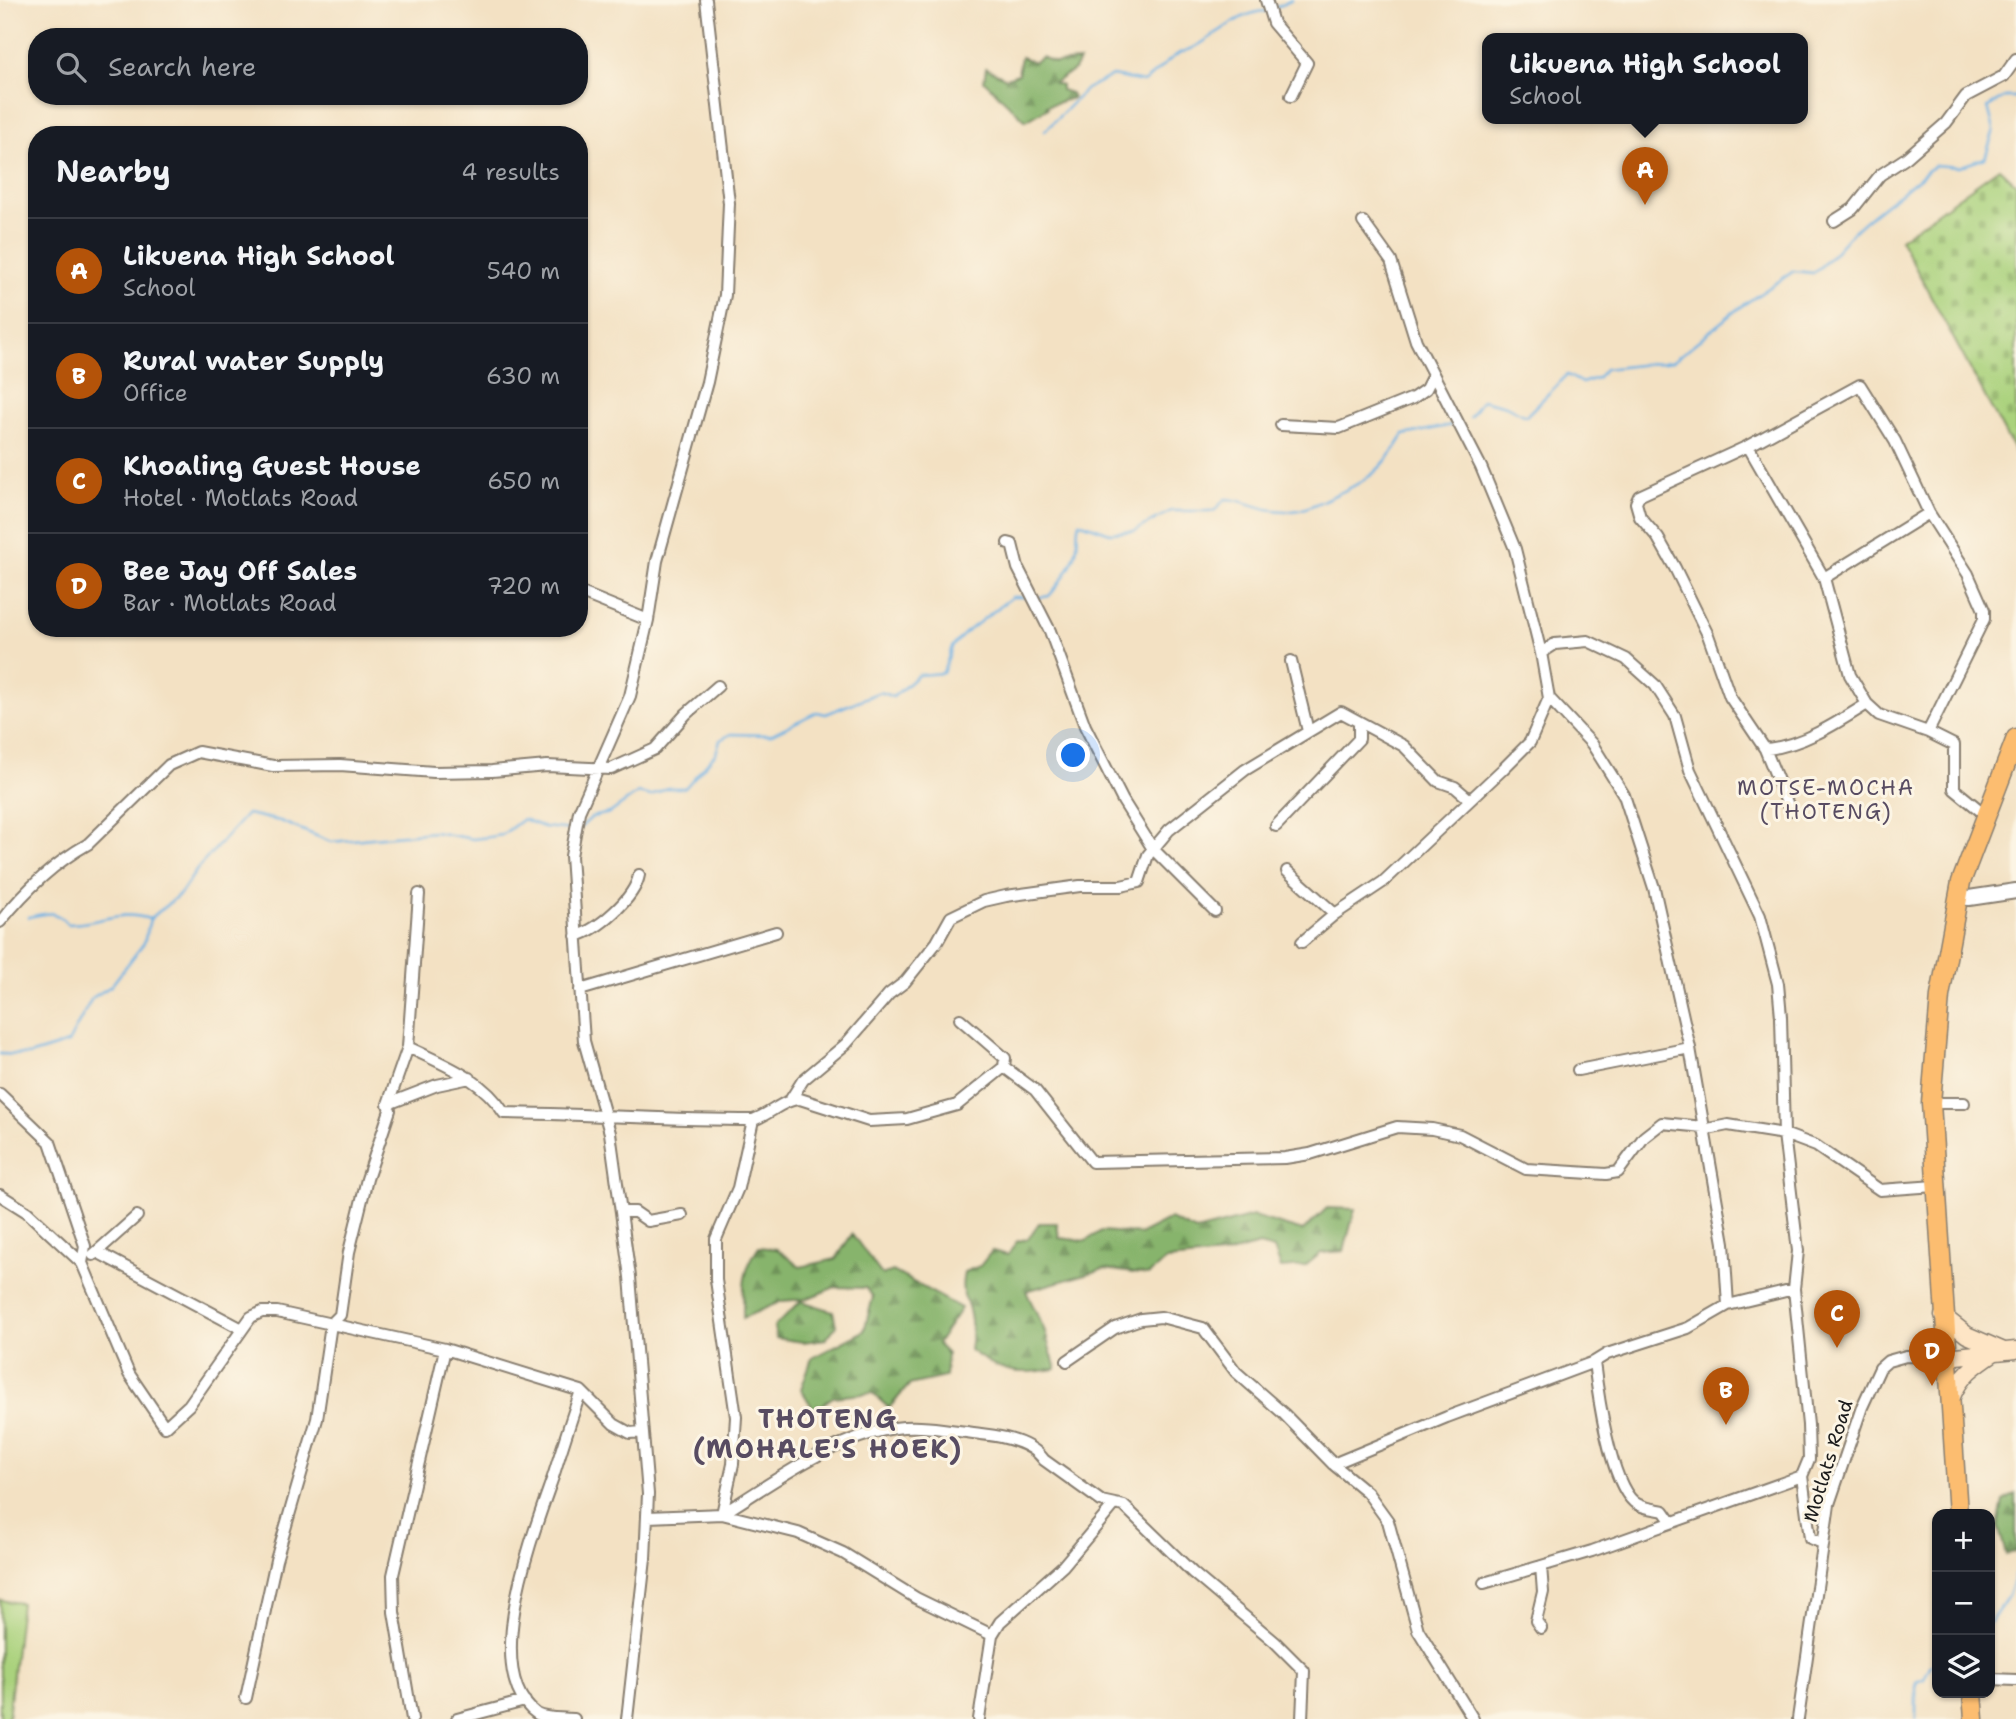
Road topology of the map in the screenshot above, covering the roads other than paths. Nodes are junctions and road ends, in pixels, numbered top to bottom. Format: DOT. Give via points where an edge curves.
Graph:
graph roads {
  1 [pos="706,0"];
  2 [pos="1266,0"];
  3 [pos="2016,60"];
  4 [pos="1291,96"];
  5 [pos="1834,221"];
  6 [pos="1363,222"];
  7 [pos="1432,377"];
  8 [pos="1281,425"];
  9 [pos="1748,446"];
  10 [pos="1929,513"];
  11 [pos="1008,543"];
  12 [pos="1824,578"];
  13 [pos="588,596"];
  14 [pos="648,620"];
  15 [pos="1541,653"];
  16 [pos="1291,661"];
  17 [pos="718,686"];
  18 [pos="1549,698"];
  19 [pos="1867,704"];
  20 [pos="1359,723"];
  21 [pos="1308,731"];
  22 [pos="1928,732"];
  23 [pos="2016,738"];
  24 [pos="1765,749"];
  25 [pos="599,771"];
  26 [pos="1469,799"];
  27 [pos="1790,810"];
  28 [pos="1987,816"];
  29 [pos="1276,825"];
  30 [pos="1153,849"];
  31 [pos="1287,872"];
  32 [pos="639,875"];
  33 [pos="2016,891"];
  34 [pos="419,894"];
  35 [pos="1958,897"];
  36 [pos="1215,911"];
  37 [pos="1335,914"];
  38 [pos="0,922"];
  39 [pos="776,932"];
  40 [pos="576,936"];
  41 [pos="1301,942"];
  42 [pos="580,990"];
  43 [pos="960,1019"];
  44 [pos="408,1047"];
  45 [pos="1690,1048"];
  46 [pos="1004,1067"];
  47 [pos="1578,1070"];
  48 [pos="470,1078"];
  49 [pos="0,1094"];
  50 [pos="790,1099"];
  51 [pos="1931,1103"];
  52 [pos="388,1104"];
  53 [pos="1964,1104"];
  54 [pos="606,1118"];
  55 [pos="752,1121"];
  56 [pos="1704,1129"];
  57 [pos="1784,1134"];
  58 [pos="1935,1186"];
  59 [pos="0,1195"];
  60 [pos="621,1212"];
  61 [pos="682,1215"];
  62 [pos="137,1216"];
  63 [pos="97,1252"];
  64 [pos="82,1263"];
  65 [pos="1794,1289"];
  66 [pos="1728,1305"];
  67 [pos="1943,1316"];
  68 [pos="331,1324"];
  69 [pos="242,1329"];
  70 [pos="446,1349"];
  71 [pos="2005,1350"];
  72 [pos="1946,1357"];
  73 [pos="1068,1362"];
  74 [pos="1594,1363"];
  75 [pos="581,1391"];
  76 [pos="1949,1402"];
  77 [pos="642,1432"];
  78 [pos="1333,1464"];
  79 [pos="1802,1476"];
  80 [pos="1115,1504"];
  81 [pos="1958,1509"];
  82 [pos="722,1514"];
  83 [pos="648,1517"];
  84 [pos="1671,1521"];
  85 [pos="1822,1543"];
  86 [pos="1541,1566"];
  87 [pos="1484,1583"];
  88 [pos="1541,1628"];
  89 [pos="992,1635"];
  90 [pos="1995,1679"];
  91 [pos="2016,1680"];
  92 [pos="246,1698"];
  93 [pos="1972,1698"];
  94 [pos="525,1701"];
  95 [pos="412,1719"];
  96 [pos="457,1719"];
  97 [pos="574,1719"];
  98 [pos="627,1719"];
  99 [pos="979,1719"];
  100 [pos="1302,1719"];
  101 [pos="1473,1719"];
  102 [pos="1798,1719"];
  103 [pos="1974,1719"];
  1 -- 14 [label="street" via="729,203 728,267 707,382 657,561"];
  2 -- 4 [label="street" via="1273,23 1307,63"];
  3 -- 5 [label="street" via="2004,76 1966,96 1946,123 1880,175 1853,209"];
  6 -- 7 [label="street" via="1391,261"];
  7 -- 8 [label="street" via="1426,389 1413,398 1339,428"];
  7 -- 15 [label="street" via="1481,467 1515,549"];
  9 -- 10 [label="street" via="1860,385 1895,441"];
  9 -- 12 [label="street"];
  9 -- 24 [label="street" via="1639,496 1636,503 1708,635 1730,697"];
  10 -- 12 [label="street"];
  10 -- 22 [label="street" via="1968,574 1984,610"];
  11 -- 30 [label="street" via="1050,631 1098,754"];
  12 -- 19 [label="street" via="1850,676"];
  13 -- 14 [label="street"];
  14 -- 25 [label="street" via="630,696"];
  15 -- 18 [label="street"];
  15 -- 57 [label="street" via="1571,640 1588,640 1615,651 1655,685 1675,716 1690,770 1760,916 1781,1017"];
  16 -- 21 [label="street"];
  17 -- 25 [label="street" via="655,749"];
  18 -- 26 [label="street" via="1530,741"];
  18 -- 45 [label="street" via="1592,744 1624,795 1654,888"];
  19 -- 22 [label="street" via="1880,715"];
  19 -- 24 [label="street" via="1813,734"];
  20 -- 21 [label="street" via="1341,712"];
  20 -- 26 [label="street" via="1404,746 1438,781"];
  20 -- 29 [label="street" via="1359,739"];
  21 -- 30 [label="street" via="1245,770 1168,830"];
  22 -- 28 [label="street" via="1954,744 1954,789"];
  23 -- 28 [label="main road"];
  24 -- 27 [label="street"];
  25 -- 38 [label="street" via="547,766 465,772 274,766 198,752 169,765 88,844 35,884"];
  25 -- 40 [label="street" via="574,830"];
  26 -- 37 [label="street" via="1383,882"];
  28 -- 35 [label="main road"];
  30 -- 36 [label="street"];
  30 -- 50 [label="street" via="1139,882 1006,896 951,917 905,982 853,1037 803,1080"];
  31 -- 37 [label="street"];
  32 -- 40 [label="street" via="636,888 600,925"];
  33 -- 35 [label="street"];
  34 -- 44 [label="street"];
  35 -- 51 [label="main road" via="1940,996"];
  37 -- 41 [label="street"];
  39 -- 42 [label="street"];
  40 -- 42 [label="street"];
  42 -- 54 [label="street" via="584,1041"];
  43 -- 46 [label="street" via="1005,1058"];
  44 -- 48 [label="street"];
  44 -- 52 [label="street"];
  45 -- 47 [label="street"];
  45 -- 56 [label="street"];
  46 -- 50 [label="street" via="957,1105 907,1119 869,1121"];
  46 -- 56 [label="street" via="1035,1090 1092,1162 1285,1158 1397,1127 1461,1135 1525,1169 1606,1174 1618,1171 1644,1137 1662,1123"];
  48 -- 52 [label="street"];
  48 -- 54 [label="street" via="492,1094 504,1113 572,1112"];
  49 -- 64 [label="street" via="50,1142 85,1246"];
  50 -- 55 [label="street"];
  51 -- 53 [label="street"];
  51 -- 58 [label="main road"];
  52 -- 68 [label="street" via="349,1252 340,1315"];
  54 -- 55 [label="street"];
  54 -- 60 [label="street"];
  55 -- 82 [label="street" via="738,1188 716,1239 716,1280 736,1417 733,1465"];
  56 -- 57 [label="street" via="1728,1125"];
  56 -- 66 [label="street" via="1724,1243"];
  57 -- 58 [label="street" via="1816,1146 1880,1189"];
  57 -- 65 [label="street" via="1798,1251"];
  58 -- 67 [label="main road"];
  59 -- 64 [label="street" via="27,1212"];
  60 -- 61 [label="street" via="635,1212 648,1221"];
  60 -- 77 [label="street"];
  62 -- 63 [label="street"];
  63 -- 64 [label="street"];
  63 -- 69 [label="street"];
  64 -- 69 [label="street" via="130,1374 164,1427 189,1405"];
  65 -- 66 [label="street"];
  65 -- 79 [label="street" via="1808,1425 1809,1459"];
  66 -- 74 [label="street" via="1679,1331 1607,1354"];
  67 -- 71 [label="main road" via="1967,1335"];
  67 -- 72 [label="main road"];
  68 -- 69 [label="street" via="262,1312"];
  68 -- 70 [label="street"];
  68 -- 92 [label="street" via="317,1419 275,1560"];
  70 -- 75 [label="street"];
  70 -- 95 [label="street" via="393,1575 394,1612"];
  71 -- 72 [label="main road"];
  71 -- 76 [label="main road" via="1972,1367"];
  72 -- 76 [label="main road"];
  72 -- 85 [label="street, Motlats Road" via="1906,1356 1880,1368 1829,1504"];
  73 -- 78 [label="street" via="1115,1328 1141,1319 1161,1317 1203,1328 1236,1372"];
  74 -- 78 [label="street"];
  74 -- 84 [label="street" via="1602,1416 1626,1494 1636,1504 1664,1511"];
  75 -- 77 [label="street" via="614,1424 630,1433"];
  75 -- 94 [label="street" via="520,1572 511,1638 512,1670"];
  76 -- 81 [label="main road"];
  77 -- 83 [label="street"];
  78 -- 101 [label="street" via="1367,1492 1388,1521 1418,1630"];
  79 -- 84 [label="street"];
  79 -- 85 [label="street" via="1810,1538"];
  80 -- 82 [label="street" via="1101,1501 1040,1454 1004,1437 897,1427 855,1438"];
  80 -- 89 [label="street" via="1063,1566 1000,1622"];
  80 -- 100 [label="street" via="1124,1506 1304,1671"];
  82 -- 83 [label="street"];
  82 -- 89 [label="street" via="798,1533 843,1553 916,1598"];
  83 -- 98 [label="street"];
  84 -- 86 [label="street"];
  85 -- 102 [label="street, Motlats Road"];
  86 -- 87 [label="street"];
  86 -- 88 [label="street" via="1543,1592 1536,1621"];
  89 -- 99 [label="street"];
  90 -- 91 [label="street"];
  93 -- 103 [label="main road"];
  94 -- 96 [label="street"];
  94 -- 97 [label="street" via="539,1715"];
}
